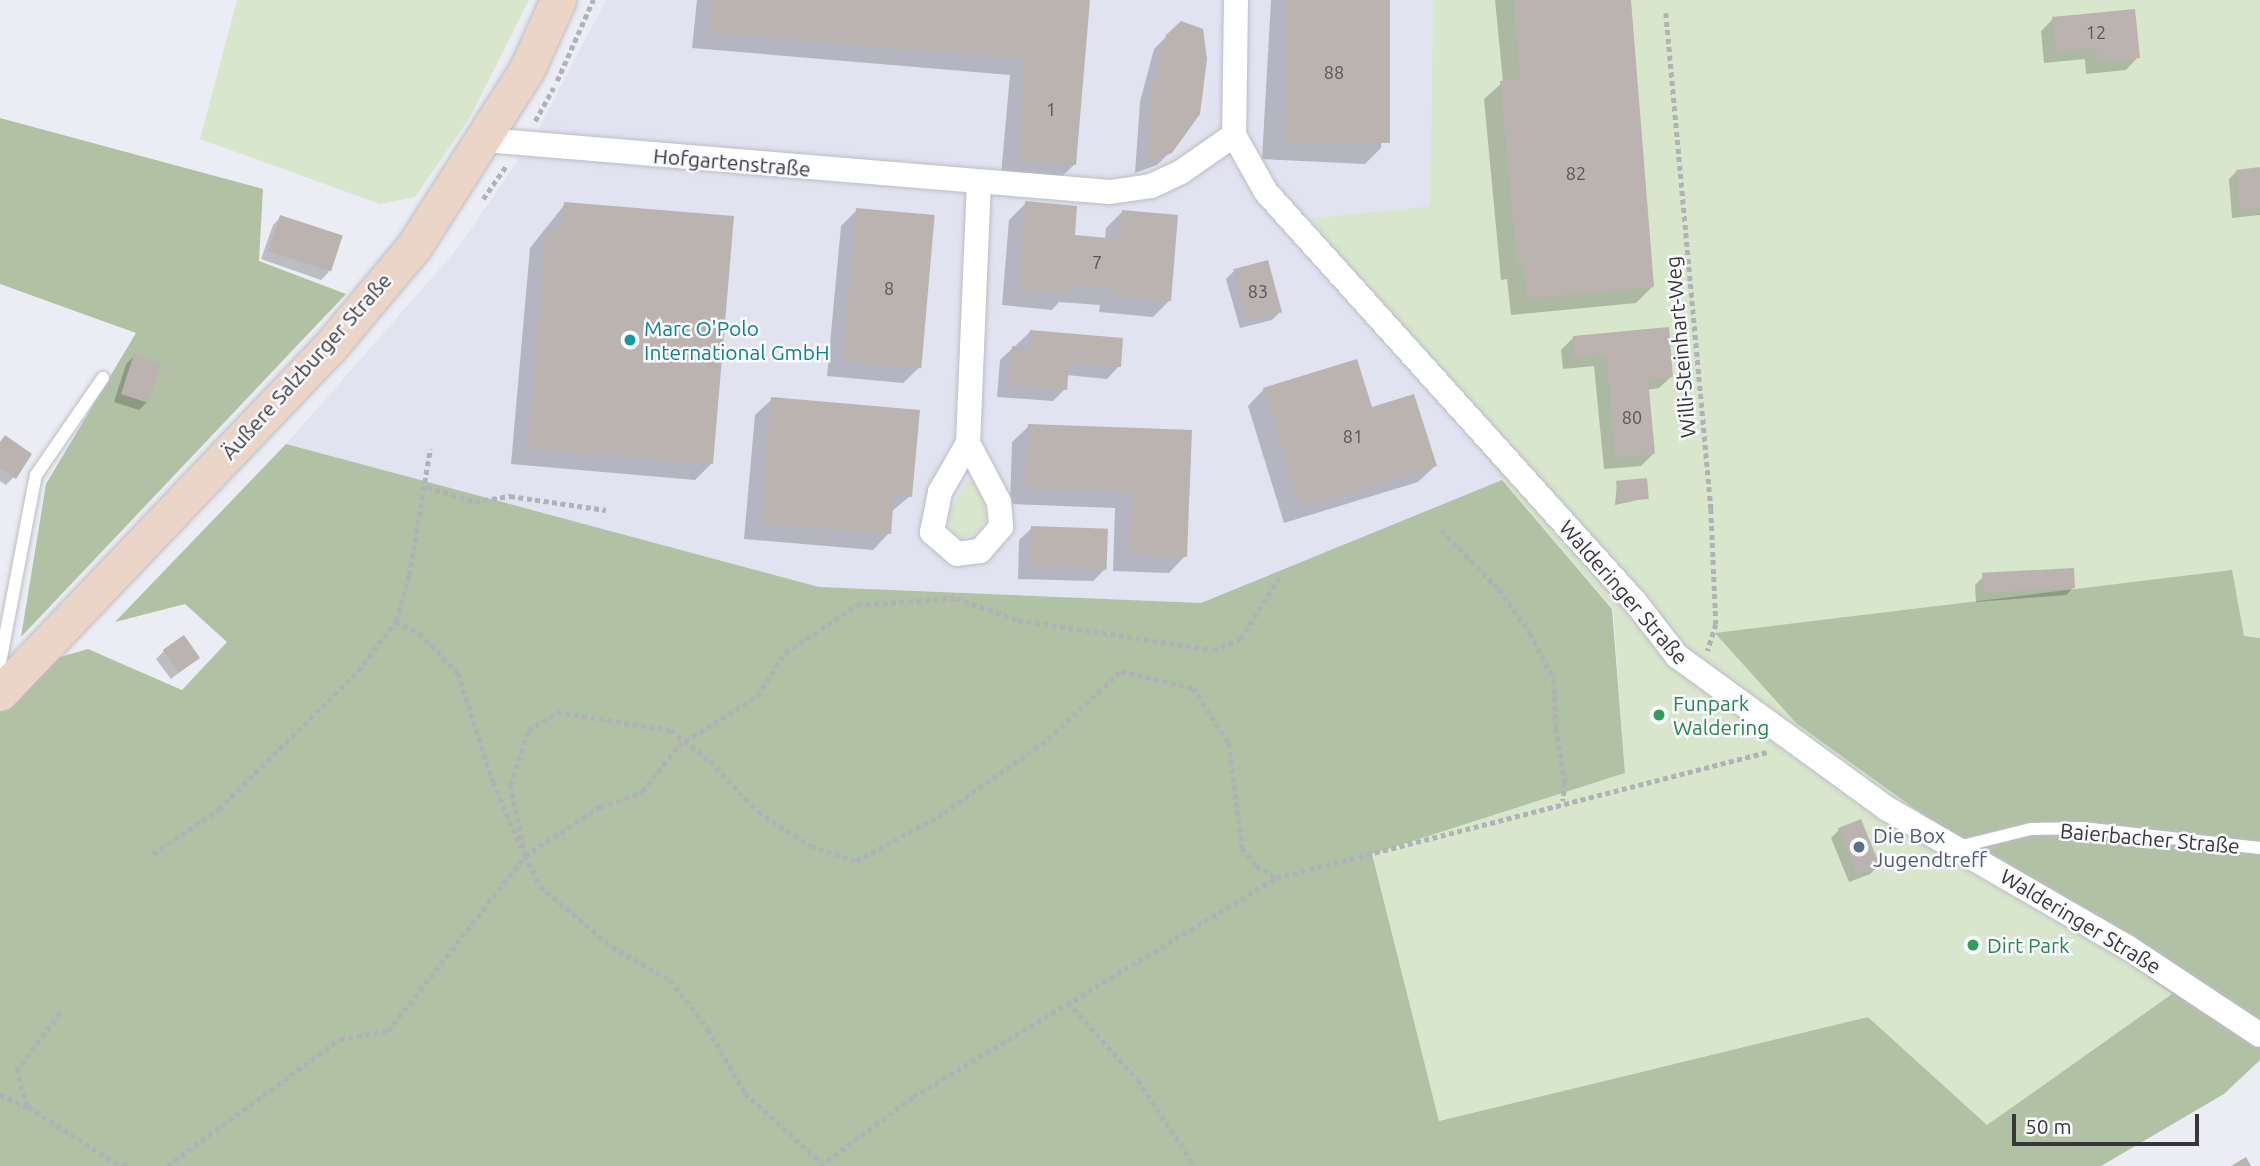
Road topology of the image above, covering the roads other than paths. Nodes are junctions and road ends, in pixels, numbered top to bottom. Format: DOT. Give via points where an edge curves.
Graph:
graph roads {
  1 [pos="558,0"];
  2 [pos="1236,0"];
  3 [pos="1234,135"];
  4 [pos="485,140"];
  5 [pos="979,183"];
  6 [pos="103,378"];
  7 [pos="968,443"];
  8 [pos="0,663"];
  9 [pos="0,693"];
  10 [pos="1958,846"];
  11 [pos="2260,848"];
  12 [pos="2260,1035"];
  1 -- 4 [label="main road, Äußere Salzburger Straße" via="527,69"];
  2 -- 3 [label="street"];
  3 -- 5 [label="street, Hofgartenstraße" via="1181,172 1151,186 1110,192"];
  3 -- 10 [label="street, Walderinger Straße" via="1266,192 1636,603 1677,656 1886,808"];
  4 -- 5 [label="street, Hofgartenstraße"];
  4 -- 9 [label="main road, Äußere Salzburger Straße" via="415,245 329,348"];
  5 -- 7 [label="street"];
  6 -- 8 [label="lane" via="36,475"];
  10 -- 11 [label="lane, Baierbacher Straße" via="2031,829 2082,828"];
  10 -- 12 [label="street, Walderinger Straße" via="2127,947"];
}
